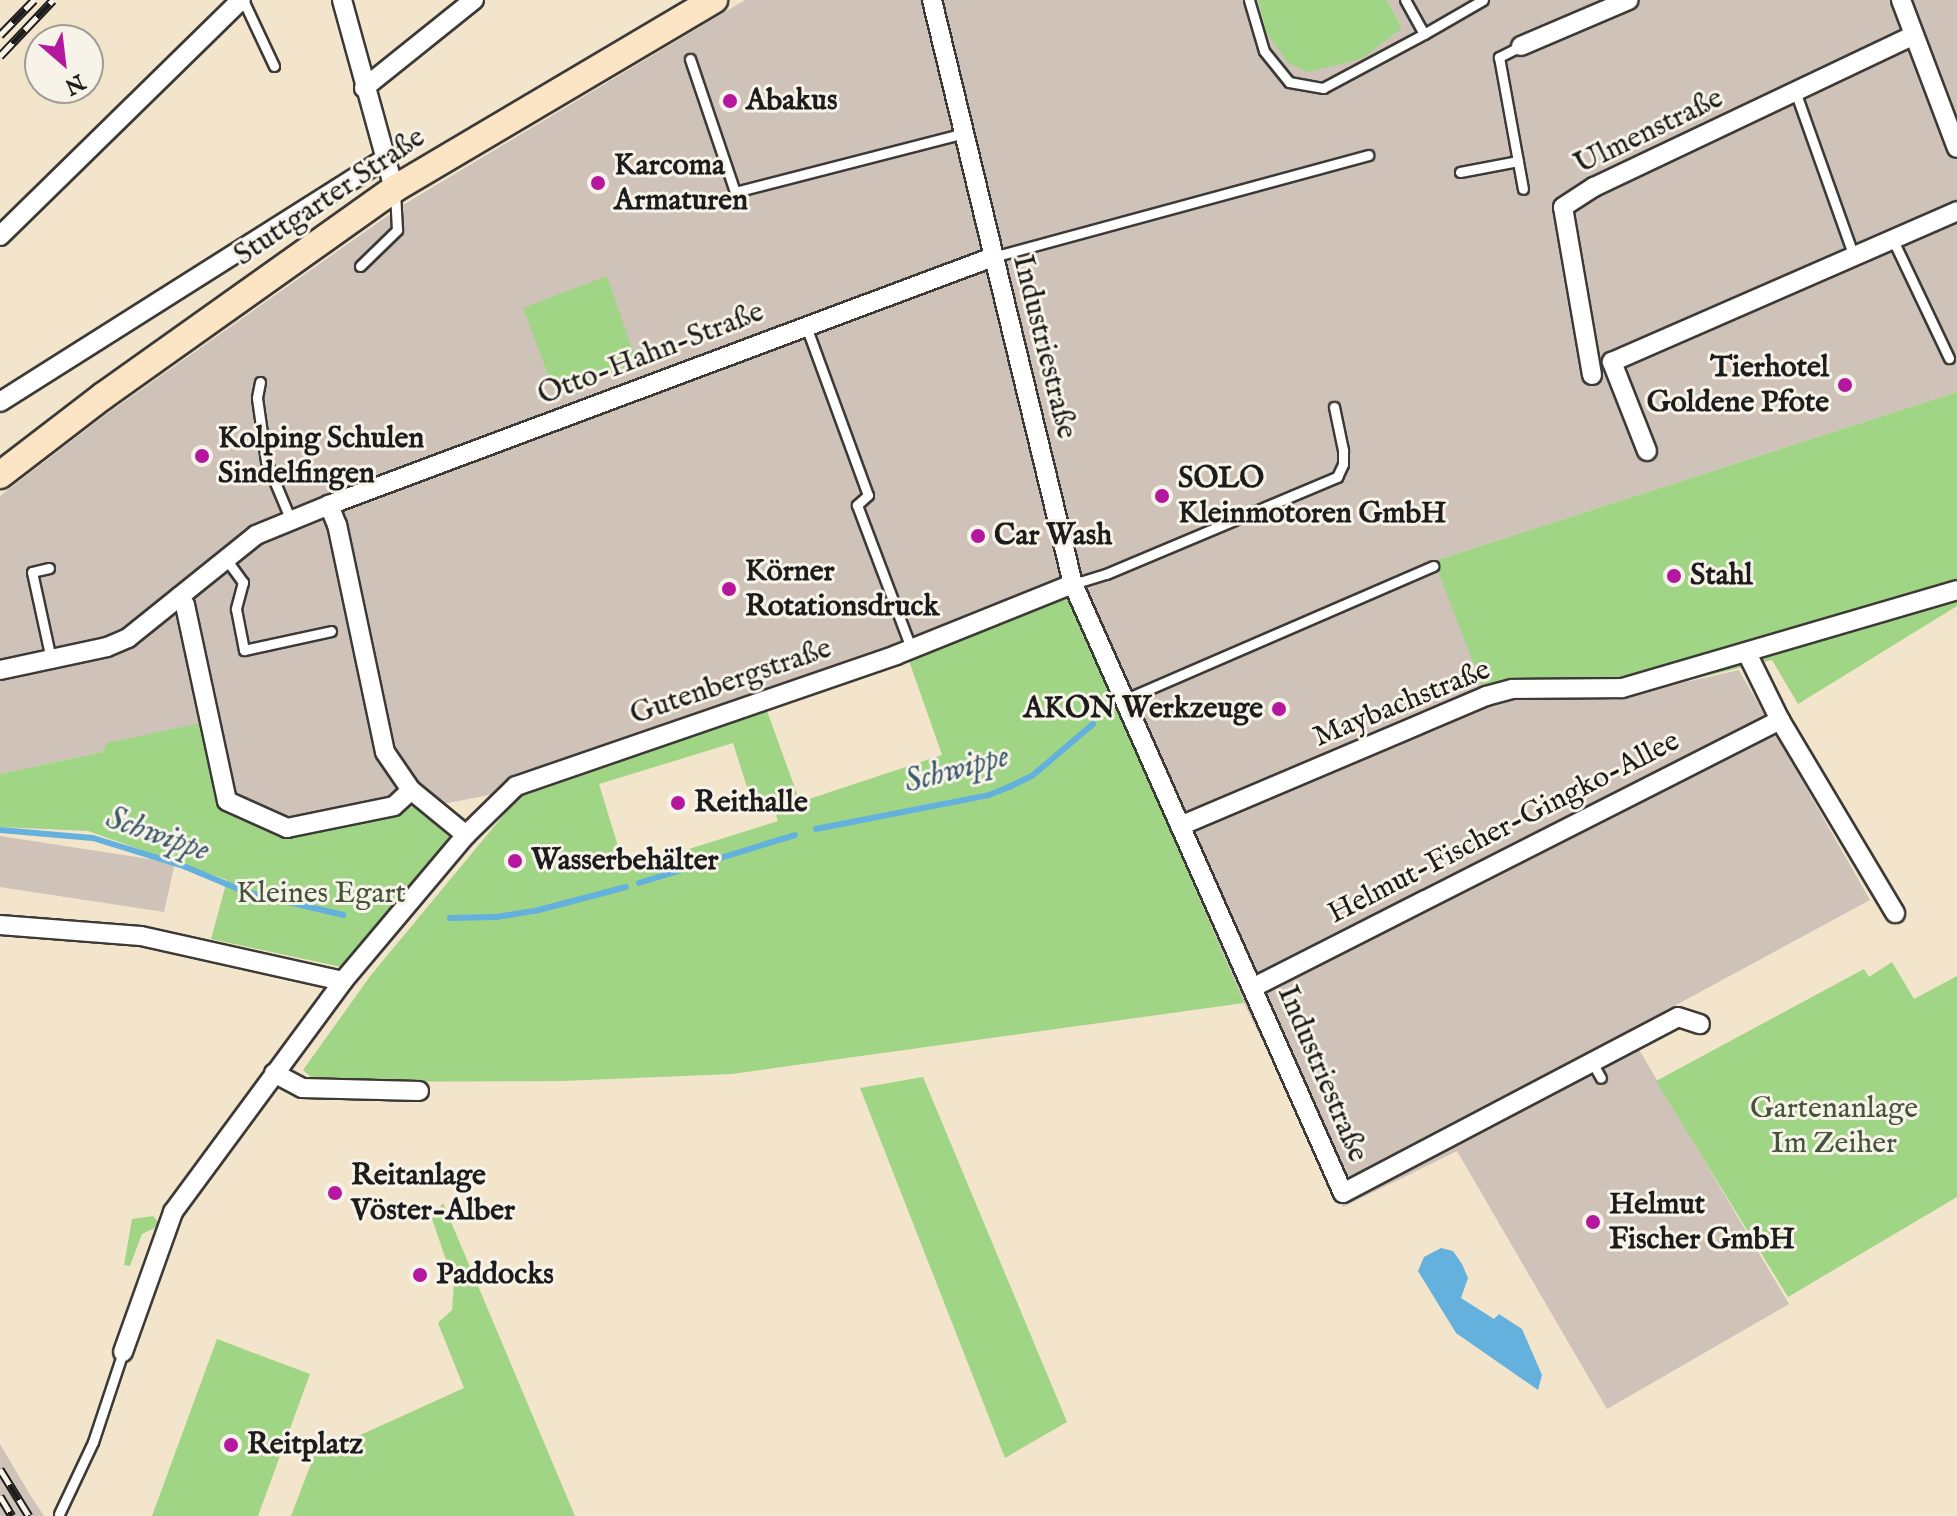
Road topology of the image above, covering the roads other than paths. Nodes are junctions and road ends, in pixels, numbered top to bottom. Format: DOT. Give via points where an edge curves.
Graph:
graph roads {
  1 [pos="242,0"];
  2 [pos="342,0"];
  3 [pos="474,0"];
  4 [pos="714,0"];
  5 [pos="932,0"];
  6 [pos="1249,0"];
  7 [pos="1405,0"];
  8 [pos="1483,0"];
  9 [pos="1629,0"];
  10 [pos="1901,0"];
  11 [pos="1424,34"];
  12 [pos="1914,35"];
  13 [pos="1521,46"];
  14 [pos="690,59"];
  15 [pos="274,66"];
  16 [pos="364,88"];
  17 [pos="1795,91"];
  18 [pos="965,133"];
  19 [pos="1957,148"];
  20 [pos="1368,155"];
  21 [pos="385,159"];
  22 [pos="1518,161"];
  23 [pos="1460,172"];
  24 [pos="394,189"];
  25 [pos="1523,189"];
  26 [pos="1957,211"];
  27 [pos="0,236"];
  28 [pos="1892,237"];
  29 [pos="1853,254"];
  30 [pos="993,257"];
  31 [pos="360,266"];
  32 [pos="806,325"];
  33 [pos="1949,358"];
  34 [pos="1592,375"];
  35 [pos="260,382"];
  36 [pos="0,402"];
  37 [pos="1334,407"];
  38 [pos="1647,451"];
  39 [pos="0,475"];
  40 [pos="329,505"];
  41 [pos="290,518"];
  42 [pos="226,559"];
  43 [pos="1434,566"];
  44 [pos="49,568"];
  45 [pos="1073,584"];
  46 [pos="1957,590"];
  47 [pos="179,597"];
  48 [pos="331,631"];
  49 [pos="911,648"];
  50 [pos="1747,653"];
  51 [pos="51,659"];
  52 [pos="0,670"];
  53 [pos="1126,699"];
  54 [pos="1780,720"];
  55 [pos="411,790"];
  56 [pos="1180,826"];
  57 [pos="466,835"];
  58 [pos="1895,913"];
  59 [pos="0,925"];
  60 [pos="343,981"];
  61 [pos="1254,987"];
  62 [pos="1700,1024"];
  63 [pos="274,1073"];
  64 [pos="419,1091"];
  65 [pos="123,1352"];
  66 [pos="59,1514"];
  1 -- 15 [label="lane"];
  1 -- 27 [label="street"];
  2 -- 16 [label="street"];
  3 -- 16 [label="street"];
  4 -- 24 [label="street, Stuttgarter Straße"];
  5 -- 18 [label="street, Industriestraße"];
  6 -- 11 [label="lane" via="1264,51 1289,82 1323,88"];
  7 -- 11 [label="lane"];
  8 -- 11 [label="lane"];
  9 -- 13 [label="street"];
  10 -- 12 [label="street"];
  12 -- 17 [label="street, Ulmenstraße"];
  12 -- 19 [label="street"];
  13 -- 22 [label="lane" via="1499,57"];
  14 -- 18 [label="lane" via="735,192"];
  16 -- 21 [label="street"];
  17 -- 29 [label="lane"];
  17 -- 34 [label="street, Ulmenstraße" via="1594,187 1563,207"];
  18 -- 30 [label="street, Industriestraße"];
  20 -- 30 [label="lane"];
  21 -- 24 [label="street"];
  21 -- 36 [label="street, Stuttgarter Straße"];
  22 -- 23 [label="lane"];
  22 -- 25 [label="lane"];
  24 -- 31 [label="lane" via="397,230"];
  24 -- 39 [label="street, Stuttgarter Straße"];
  26 -- 28 [label="street"];
  28 -- 29 [label="street"];
  28 -- 33 [label="lane"];
  29 -- 38 [label="street" via="1612,362"];
  30 -- 32 [label="street, Otto-Hahn-Straße"];
  30 -- 45 [label="street, Industriestraße"];
  32 -- 40 [label="street, Otto-Hahn-Straße"];
  32 -- 49 [label="lane" via="868,495 857,505"];
  35 -- 41 [label="lane" via="257,398 266,461"];
  37 -- 45 [label="lane" via="1343,450 1337,477"];
  40 -- 41 [label="street, Otto-Hahn-Straße"];
  40 -- 55 [label="street" via="385,752"];
  41 -- 42 [label="street, Otto-Hahn-Straße" via="256,535"];
  42 -- 47 [label="street, Otto-Hahn-Straße"];
  42 -- 48 [label="lane" via="243,582 236,609 244,650"];
  43 -- 53 [label="lane"];
  44 -- 51 [label="lane" via="32,572"];
  45 -- 49 [label="street, Gutenbergstraße"];
  45 -- 53 [label="street, Industriestraße"];
  46 -- 50 [label="street, Maybachstraße"];
  47 -- 51 [label="street, Otto-Hahn-Straße" via="128,638"];
  47 -- 55 [label="street" via="185,605 227,801 287,828 394,806"];
  49 -- 57 [label="street, Gutenbergstraße" via="516,786"];
  50 -- 54 [label="street"];
  50 -- 56 [label="street, Maybachstraße" via="1622,688 1512,689 1486,696"];
  51 -- 52 [label="street, Otto-Hahn-Straße"];
  53 -- 56 [label="street, Industriestraße"];
  54 -- 58 [label="street"];
  54 -- 61 [label="street, Helmut-Fischer-Gingko-Allee"];
  55 -- 57 [label="street"];
  56 -- 61 [label="street, Industriestraße"];
  57 -- 60 [label="street"];
  59 -- 60 [label="street" via="141,936"];
  60 -- 63 [label="street"];
  61 -- 62 [label="street, Industriestraße" via="1343,1193 1597,1070 1678,1017"];
  63 -- 64 [label="street" via="302,1088"];
  63 -- 65 [label="street" via="173,1212"];
  65 -- 66 [label="lane" via="93,1442"];
}
